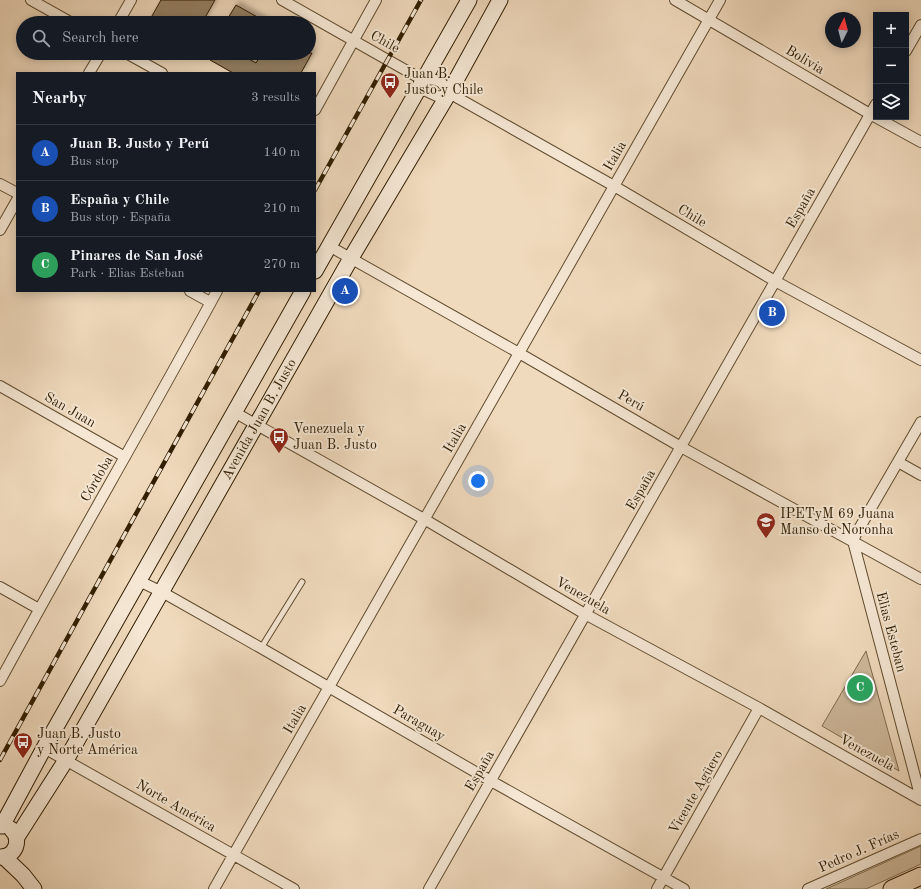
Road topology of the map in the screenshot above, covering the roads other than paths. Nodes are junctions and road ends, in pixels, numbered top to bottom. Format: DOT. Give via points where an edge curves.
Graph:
graph roads {
  1 [pos="31,0"];
  2 [pos="131,0"];
  3 [pos="282,0"];
  4 [pos="376,0"];
  5 [pos="468,0"];
  6 [pos="500,0"];
  7 [pos="675,0"];
  8 [pos="720,0"];
  9 [pos="60,16"];
  10 [pos="122,16"];
  11 [pos="310,16"];
  12 [pos="316,19"];
  13 [pos="709,19"];
  14 [pos="921,24"];
  15 [pos="354,41"];
  16 [pos="908,48"];
  17 [pos="97,60"];
  18 [pos="139,60"];
  19 [pos="90,72"];
  20 [pos="160,72"];
  21 [pos="423,80"];
  22 [pos="450,93"];
  23 [pos="316,108"];
  24 [pos="873,109"];
  25 [pos="870,114"];
  26 [pos="921,142"];
  27 [pos="0,184"];
  28 [pos="614,186"];
  29 [pos="16,192"];
  30 [pos="16,202"];
  31 [pos="0,230"];
  32 [pos="329,246"];
  33 [pos="351,258"];
  34 [pos="316,268"];
  35 [pos="775,281"];
  36 [pos="192,292"];
  37 [pos="216,292"];
  38 [pos="302,292"];
  39 [pos="210,302"];
  40 [pos="519,353"];
  41 [pos="921,360"];
  42 [pos="0,386"];
  43 [pos="234,412"];
  44 [pos="921,422"];
  45 [pos="256,425"];
  46 [pos="681,446"];
  47 [pos="125,457"];
  48 [pos="898,462"];
  49 [pos="921,475"];
  50 [pos="424,520"];
  51 [pos="853,541"];
  52 [pos="921,579"];
  53 [pos="138,581"];
  54 [pos="302,582"];
  55 [pos="0,587"];
  56 [pos="162,592"];
  57 [pos="39,609"];
  58 [pos="585,614"];
  59 [pos="261,648"];
  60 [pos="0,681"];
  61 [pos="329,687"];
  62 [pos="759,708"];
  63 [pos="44,748"];
  64 [pos="66,760"];
  65 [pos="491,781"];
  66 [pos="921,799"];
  67 [pos="1,826"];
  68 [pos="921,838"];
  69 [pos="17,841"];
  70 [pos="234,855"];
  71 [pos="2,857"];
  72 [pos="23,875"];
  73 [pos="921,876"];
  74 [pos="663,877"];
  75 [pos="34,889"];
  76 [pos="214,889"];
  77 [pos="294,889"];
  78 [pos="429,889"];
  79 [pos="656,889"];
  80 [pos="684,889"];
  81 [pos="808,889"];
  82 [pos="892,889"];
  1 -- 9 [label="street"];
  2 -- 10 [label="street"];
  3 -- 11 [label="street, Chile"];
  4 -- 15 [label="street"];
  5 -- 21 [label="main road"];
  6 -- 22 [label="main road, Avenida Juan B. Justo"];
  7 -- 13 [label="street, Bolivia"];
  8 -- 13 [label="street, Italia"];
  12 -- 15 [label="street, Chile"];
  13 -- 25 [label="street, Bolivia"];
  13 -- 28 [label="street, Italia"];
  14 -- 16 [label="street"];
  15 -- 21 [label="street, Chile"];
  15 -- 23 [label="street"];
  17 -- 19 [label="street"];
  18 -- 20 [label="street"];
  21 -- 22 [label="street, Chile" via="434,78 446,86"];
  21 -- 32 [label="main road"];
  22 -- 28 [label="street, Chile"];
  22 -- 33 [label="main road, Avenida Juan B. Justo"];
  24 -- 25 [label="street, España"];
  25 -- 26 [label="street, Bolivia"];
  25 -- 35 [label="street, España"];
  27 -- 29 [label="street"];
  28 -- 35 [label="street, Chile"];
  28 -- 40 [label="street, Italia"];
  30 -- 31 [label="street"];
  32 -- 33 [label="street, Perú"];
  32 -- 34 [label="main road"];
  33 -- 40 [label="street, Perú"];
  33 -- 45 [label="main road, Avenida Juan B. Justo"];
  35 -- 41 [label="street, Chile"];
  35 -- 46 [label="street, España"];
  36 -- 39 [label="street"];
  37 -- 39 [label="street, Córdoba"];
  38 -- 43 [label="main road, Avenida Juan B. Justo"];
  39 -- 47 [label="street, Córdoba"];
  40 -- 46 [label="street, Perú"];
  40 -- 50 [label="street, Italia"];
  42 -- 47 [label="street, San Juan"];
  43 -- 45 [label="street, Venezuela"];
  43 -- 53 [label="main road, Avenida Juan B. Justo"];
  44 -- 48 [label="street"];
  45 -- 50 [label="street, Venezuela"];
  45 -- 56 [label="main road, Avenida Juan B. Justo"];
  46 -- 51 [label="street, Perú"];
  46 -- 58 [label="street, España"];
  47 -- 57 [label="street, Córdoba"];
  48 -- 49 [label="street"];
  48 -- 51 [label="street"];
  50 -- 58 [label="street, Venezuela"];
  50 -- 61 [label="street, Italia"];
  51 -- 52 [label="street, Perú"];
  51 -- 66 [label="street, Elias Esteban"];
  53 -- 56 [label="street, Paraguay"];
  53 -- 63 [label="main road, Avenida Juan B. Justo"];
  54 -- 59 [label="lane"];
  55 -- 57 [label="street"];
  56 -- 59 [label="street, Paraguay"];
  56 -- 64 [label="main road, Avenida Juan B. Justo"];
  57 -- 60 [label="street, Córdoba"];
  58 -- 62 [label="street, Venezuela"];
  58 -- 65 [label="street, España"];
  59 -- 61 [label="street, Paraguay"];
  61 -- 65 [label="street, Paraguay"];
  61 -- 70 [label="street, Italia"];
  62 -- 66 [label="street, Venezuela"];
  62 -- 74 [label="street, Vicente Agüero"];
  63 -- 64 [label="street, Norte América"];
  63 -- 67 [label="main road, Avenida Juan B. Justo"];
  64 -- 69 [label="main road, Avenida Juan B. Justo"];
  64 -- 70 [label="street, Norte América"];
  65 -- 74 [label="street, Paraguay"];
  65 -- 78 [label="street, España"];
  67 -- 69 [label="main road" via="11,829"];
  68 -- 81 [label="street, Pedro J. Frías"];
  69 -- 71 [label="main road, Avenida Juan B. Justo" via="12,853"];
  69 -- 72 [label="main road"];
  70 -- 76 [label="street, Italia"];
  70 -- 77 [label="street, Norte América"];
  71 -- 72 [label="main road"];
  72 -- 75 [label="main road"];
  73 -- 82 [label="highway"];
  74 -- 79 [label="street, Vicente Agüero"];
  74 -- 80 [label="street, Paraguay"];
}
